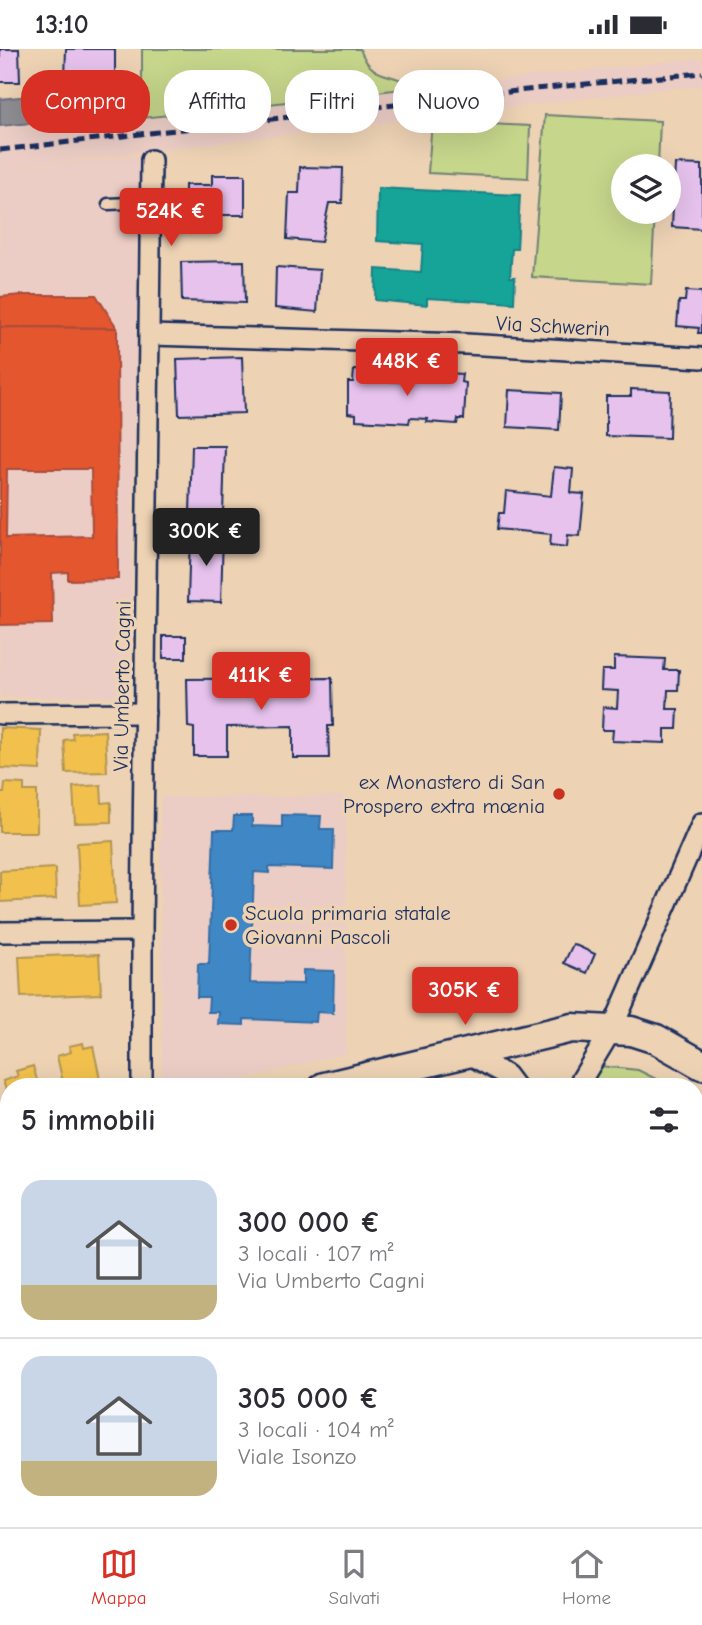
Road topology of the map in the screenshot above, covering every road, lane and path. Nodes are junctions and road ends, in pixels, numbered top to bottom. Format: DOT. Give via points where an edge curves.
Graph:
graph roads {
  1 [pos="151,160"];
  2 [pos="151,202"];
  3 [pos="108,204"];
  4 [pos="150,335"];
  5 [pos="702,358"];
  6 [pos="145,713"];
  7 [pos="0,714"];
  8 [pos="702,823"];
  9 [pos="142,931"];
  10 [pos="0,932"];
  11 [pos="612,1029"];
  12 [pos="465,1052"];
  13 [pos="702,1065"];
  14 [pos="142,1078"];
  15 [pos="360,1078"];
  16 [pos="508,1078"];
  17 [pos="582,1078"];
  1 -- 2 [label="street, Via Umberto Cagni"];
  2 -- 3 [label="lane"];
  2 -- 4 [label="street, Via Umberto Cagni"];
  4 -- 5 [label="street, Via Schwerin" via="358,339"];
  4 -- 6 [label="street, Via Umberto Cagni"];
  6 -- 7 [label="street"];
  6 -- 9 [label="street, Via Umberto Cagni"];
  8 -- 11 [label="street"];
  9 -- 10 [label="street"];
  9 -- 14 [label="street, Via Umberto Cagni"];
  11 -- 12 [label="main road" via="572,1028"];
  11 -- 13 [label="main road" via="656,1039"];
  11 -- 17 [label="street"];
  12 -- 15 [label="main road"];
  12 -- 16 [label="street"];
}
